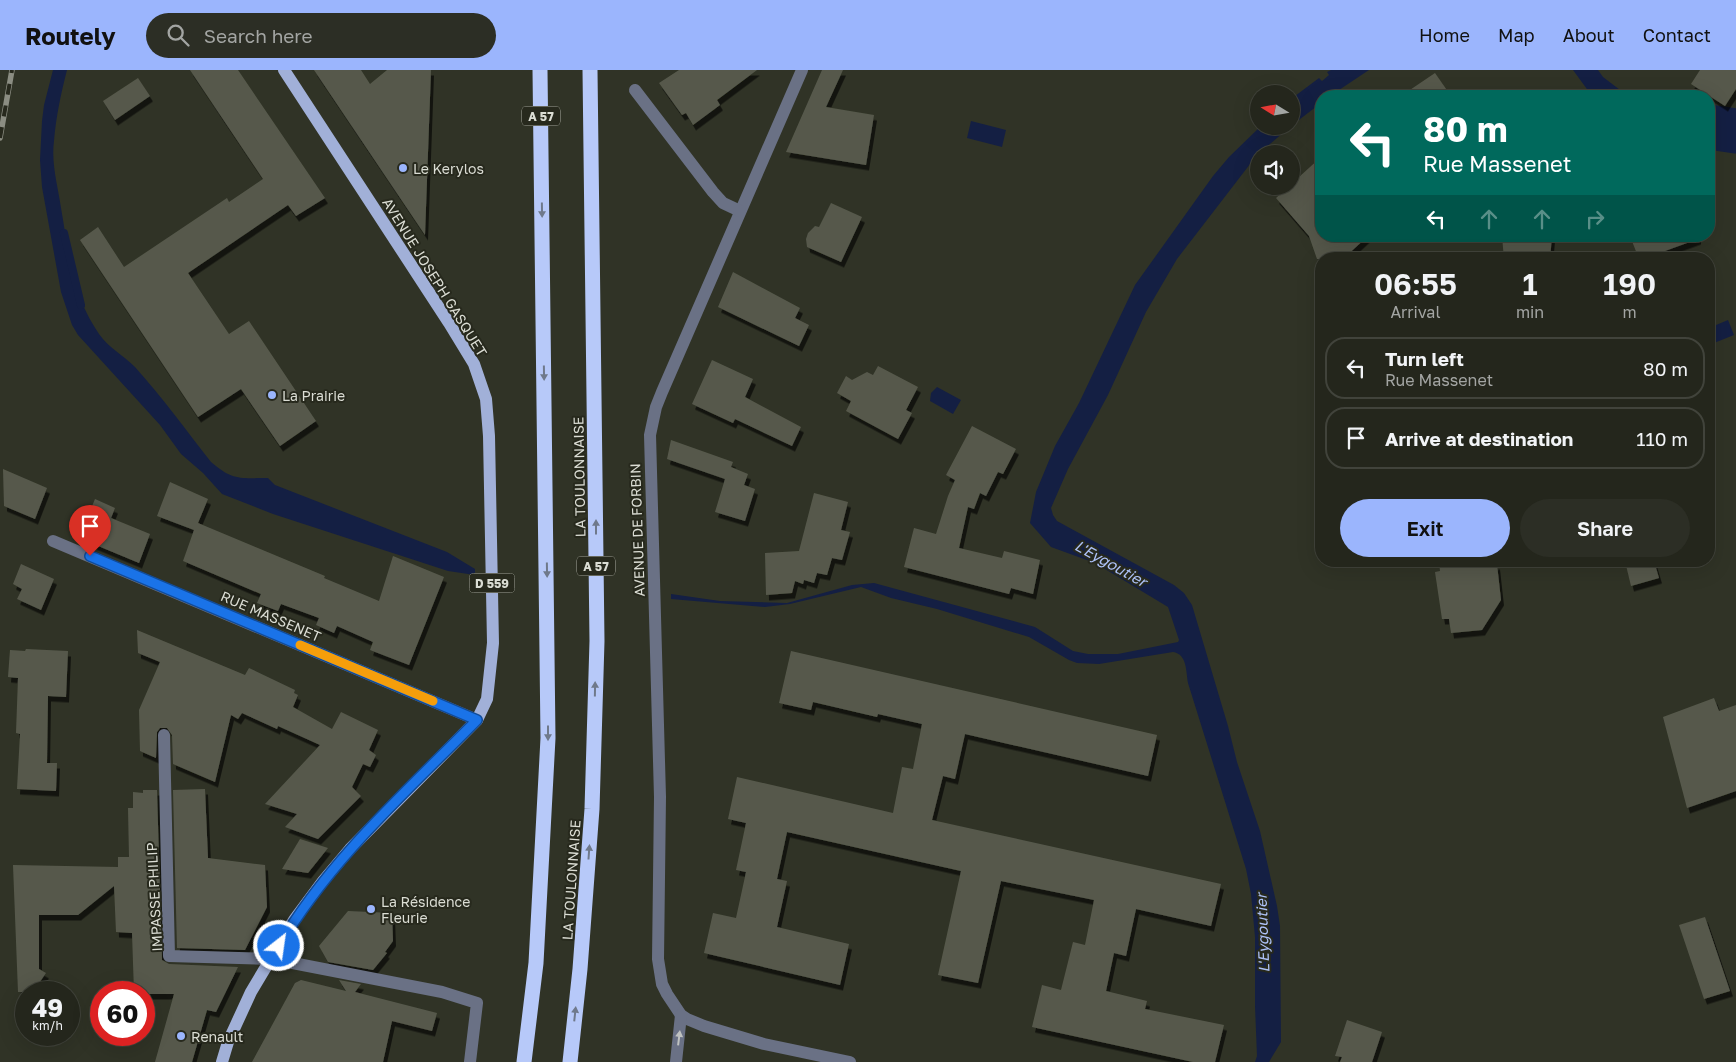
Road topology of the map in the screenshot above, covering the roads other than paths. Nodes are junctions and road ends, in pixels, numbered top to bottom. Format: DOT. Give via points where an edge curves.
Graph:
graph roads {
  1 [pos="284,70"];
  2 [pos="535,70"];
  3 [pos="540,70"];
  4 [pos="590,70"];
  5 [pos="802,70"];
  6 [pos="636,90"];
  7 [pos="542,162"];
  8 [pos="740,211"];
  9 [pos="53,541"];
  10 [pos="477,720"];
  11 [pos="164,736"];
  12 [pos="272,959"];
  13 [pos="680,1015"];
  14 [pos="794,1056"];
  15 [pos="222,1062"];
  16 [pos="470,1062"];
  17 [pos="524,1062"];
  18 [pos="570,1062"];
  19 [pos="676,1062"];
  20 [pos="850,1062"];
  1 -- 10 [label="main road, AVENUE JOSEPH GASQUET / D 559" via="449,323 474,364 486,399 494,643 487,699"];
  2 -- 7 [label="highway"];
  3 -- 7 [label="highway, A 57"];
  18 -- 4 [label="highway, LA TOULONNAISE / A 57, one-way" via="592,809 596,661"];
  5 -- 8 [label="street, AVENUE DE FORBIN"];
  6 -- 8 [label="street" via="704,182 723,203"];
  7 -- 17 [label="highway, A 57, one-way" via="548,738 536,963"];
  8 -- 13 [label="street, AVENUE DE FORBIN" via="662,392 649,441 660,797 658,960 662,984"];
  9 -- 10 [label="street, RUE MASSENET"];
  10 -- 12 [label="main road, AVENUE JOSEPH GASQUET / D 559" via="350,849 294,920"];
  11 -- 12 [label="street, IMPASSE PHILIP" via="169,956"];
  12 -- 15 [label="main road, AVENUE JOSEPH GASQUET / D 559" via="251,992"];
  12 -- 16 [label="street" via="442,992 477,1003"];
  13 -- 14 [label="street"];
  19 -- 13 [label="street, one-way"];
  14 -- 20 [label="street"];
}
